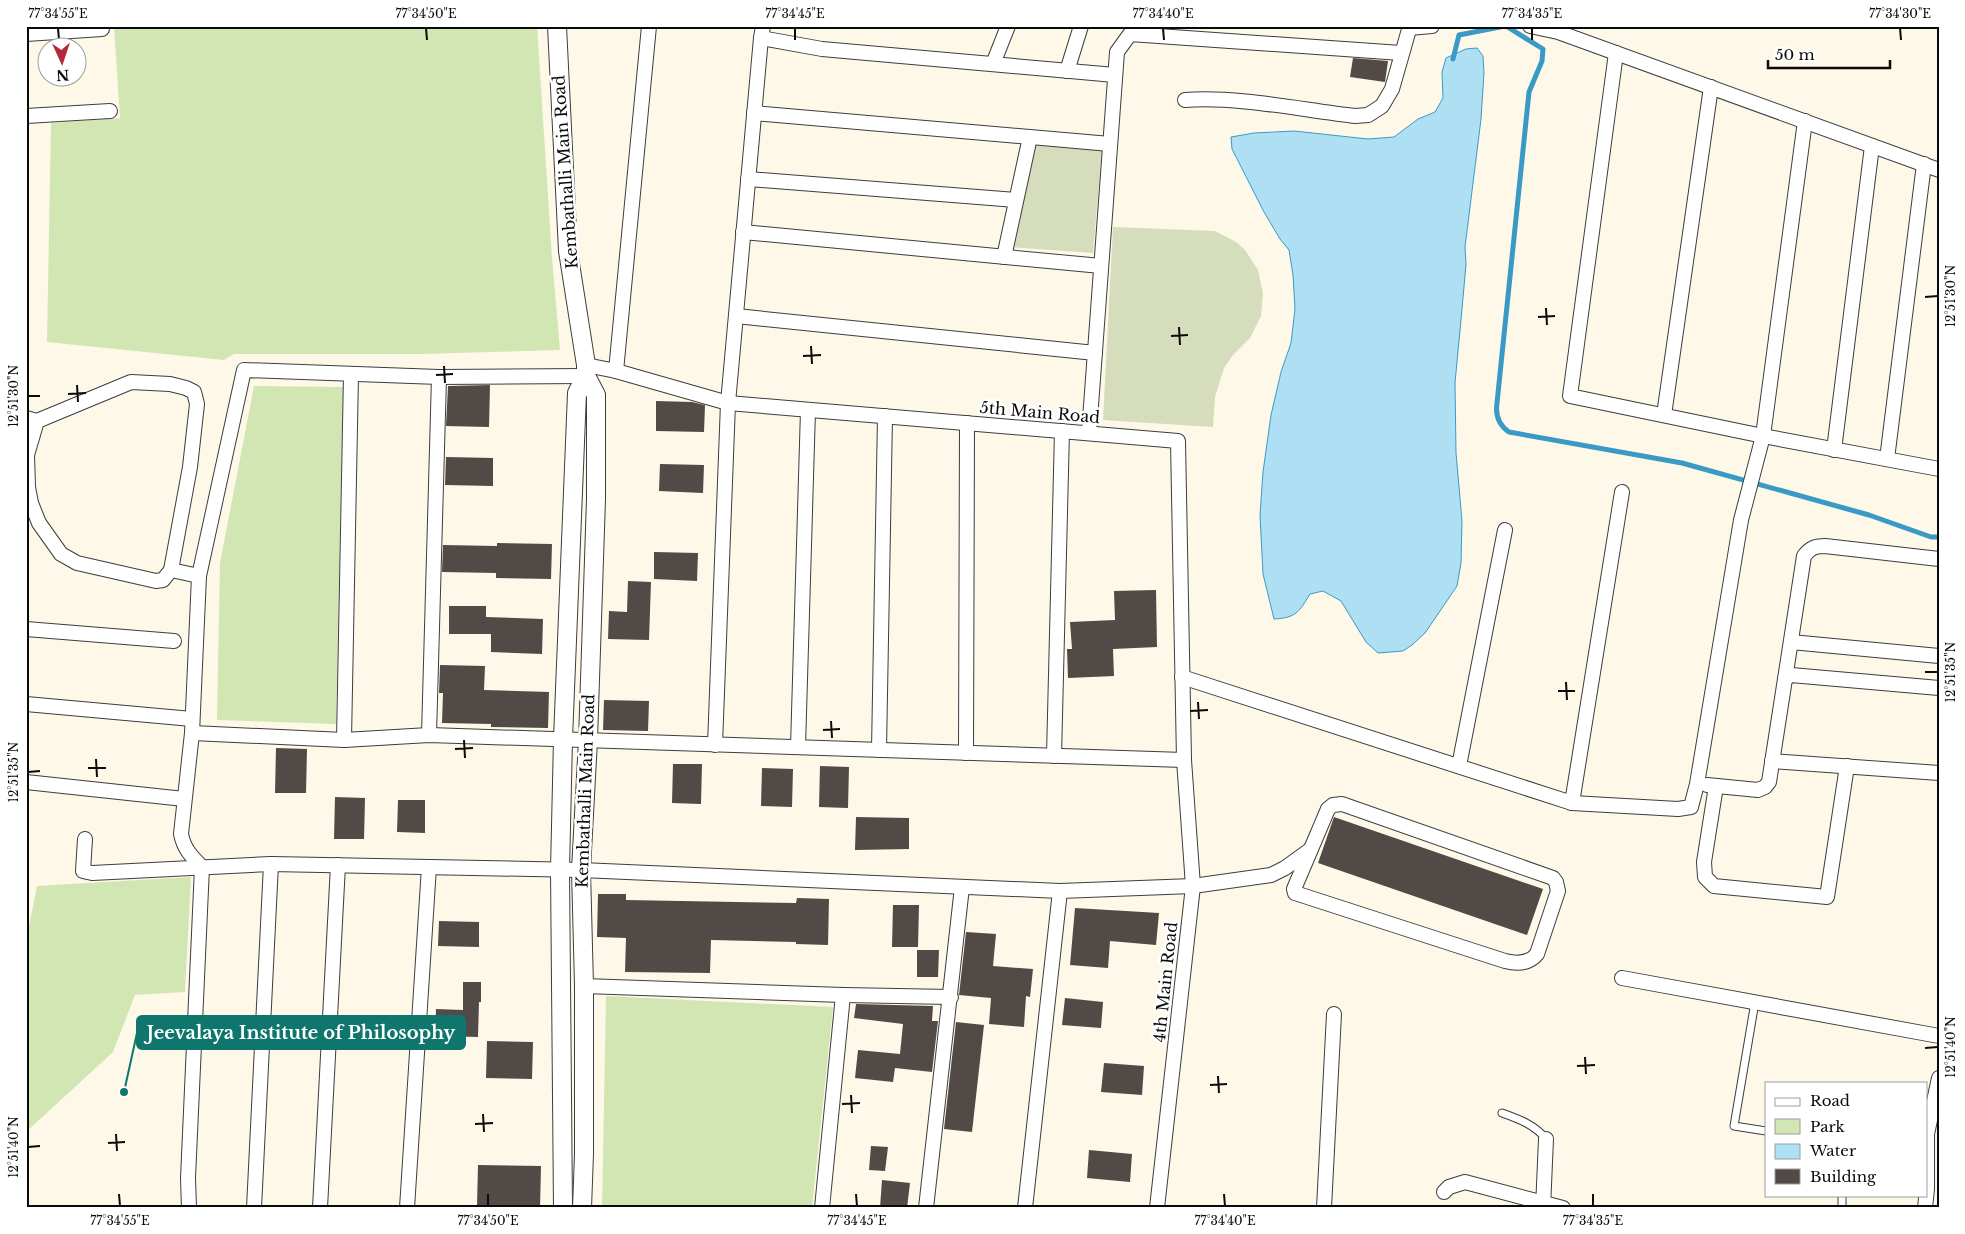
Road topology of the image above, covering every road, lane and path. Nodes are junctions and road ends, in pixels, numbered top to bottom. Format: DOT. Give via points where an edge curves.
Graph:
graph roads {
  1 [pos="557,26"];
  2 [pos="649,26"];
  3 [pos="1008,26"];
  4 [pos="1081,26"];
  5 [pos="1432,26"];
  6 [pos="1530,26"];
  7 [pos="1410,27"];
  8 [pos="102,29"];
  9 [pos="762,32"];
  10 [pos="26,34"];
  11 [pos="1401,53"];
  12 [pos="1616,53"];
  13 [pos="993,64"];
  14 [pos="1067,71"];
  15 [pos="1116,75"];
  16 [pos="1711,87"];
  17 [pos="1185,100"];
  18 [pos="110,111"];
  19 [pos="754,113"];
  20 [pos="26,116"];
  21 [pos="1805,121"];
  22 [pos="1030,137"];
  23 [pos="1110,144"];
  24 [pos="1872,146"];
  25 [pos="1924,164"];
  26 [pos="1939,170"];
  27 [pos="748,179"];
  28 [pos="1016,200"];
  29 [pos="743,232"];
  30 [pos="1004,257"];
  31 [pos="1101,266"];
  32 [pos="736,316"];
  33 [pos="1095,353"];
  34 [pos="586,370"];
  35 [pos="616,372"];
  36 [pos="351,374"];
  37 [pos="439,377"];
  38 [pos="728,403"];
  39 [pos="808,410"];
  40 [pos="884,416"];
  41 [pos="1664,416"];
  42 [pos="32,420"];
  43 [pos="967,423"];
  44 [pos="1062,431"];
  45 [pos="1089,433"];
  46 [pos="1763,436"];
  47 [pos="1834,450"];
  48 [pos="1887,460"];
  49 [pos="1939,469"];
  50 [pos="1622,492"];
  51 [pos="1505,530"];
  52 [pos="1939,559"];
  53 [pos="171,570"];
  54 [pos="199,576"];
  55 [pos="26,629"];
  56 [pos="174,641"];
  57 [pos="1791,642"];
  58 [pos="1939,656"];
  59 [pos="1182,677"];
  60 [pos="1785,680"];
  61 [pos="1939,688"];
  62 [pos="26,704"];
  63 [pos="192,726"];
  64 [pos="429,735"];
  65 [pos="563,739"];
  66 [pos="344,740"];
  67 [pos="588,740"];
  68 [pos="714,745"];
  69 [pos="798,748"];
  70 [pos="879,750"];
  71 [pos="966,753"];
  72 [pos="1054,756"];
  73 [pos="1184,760"];
  74 [pos="1772,761"];
  75 [pos="1459,766"];
  76 [pos="1847,766"];
  77 [pos="1939,773"];
  78 [pos="26,782"];
  79 [pos="1697,784"];
  80 [pos="1716,786"];
  81 [pos="184,798"];
  82 [pos="1572,803"];
  83 [pos="85,839"];
  84 [pos="1310,850"];
  85 [pos="271,864"];
  86 [pos="338,865"];
  87 [pos="202,866"];
  88 [pos="429,867"];
  89 [pos="560,870"];
  90 [pos="581,870"];
  91 [pos="1193,886"];
  92 [pos="962,887"];
  93 [pos="1060,891"];
  94 [pos="1622,978"];
  95 [pos="584,986"];
  96 [pos="843,995"];
  97 [pos="951,997"];
  98 [pos="1755,1002"];
  99 [pos="1334,1014"];
  100 [pos="1939,1036"];
  101 [pos="1939,1078"];
  102 [pos="1502,1113"];
  103 [pos="1928,1125"];
  104 [pos="1765,1131"];
  105 [pos="1546,1139"];
  106 [pos="1928,1150"];
  107 [pos="1933,1189"];
  108 [pos="1444,1192"];
  109 [pos="1543,1205"];
  110 [pos="189,1208"];
  111 [pos="254,1208"];
  112 [pos="320,1208"];
  113 [pos="407,1208"];
  114 [pos="563,1208"];
  115 [pos="582,1208"];
  116 [pos="822,1208"];
  117 [pos="926,1208"];
  118 [pos="1025,1208"];
  119 [pos="1157,1208"];
  120 [pos="1324,1208"];
  121 [pos="1563,1208"];
  122 [pos="1925,1208"];
  1 -- 34 [label="street, Kembathalli Main Road" via="568,251"];
  2 -- 35 [label="street"];
  3 -- 13 [label="street"];
  4 -- 14 [label="street"];
  5 -- 7 [label="street"];
  6 -- 12 [label="street" via="1558,32"];
  7 -- 11 [label="street"];
  8 -- 10 [label="street"];
  9 -- 13 [label="street" via="822,49"];
  9 -- 19 [label="street"];
  11 -- 15 [label="street" via="1130,34 1117,52"];
  11 -- 17 [label="street" via="1392,89 1382,106 1368,115 1202,98"];
  12 -- 16 [label="street"];
  12 -- 41 [label="street" via="1570,396"];
  13 -- 14 [label="street"];
  14 -- 15 [label="street"];
  15 -- 23 [label="street"];
  16 -- 21 [label="street"];
  16 -- 41 [label="street"];
  18 -- 20 [label="street"];
  19 -- 22 [label="street"];
  19 -- 27 [label="street"];
  21 -- 24 [label="street"];
  21 -- 46 [label="street"];
  22 -- 23 [label="street"];
  22 -- 28 [label="street"];
  23 -- 31 [label="street"];
  24 -- 25 [label="street"];
  24 -- 47 [label="street"];
  25 -- 26 [label="street"];
  25 -- 48 [label="street"];
  27 -- 28 [label="street"];
  27 -- 29 [label="street"];
  28 -- 30 [label="street"];
  29 -- 30 [label="street"];
  29 -- 32 [label="street"];
  30 -- 31 [label="street"];
  31 -- 33 [label="street"];
  32 -- 33 [label="street"];
  32 -- 38 [label="street"];
  33 -- 45 [label="street"];
  34 -- 35 [label="street, 5th Main Road"];
  34 -- 37 [label="street, 5th Main Road"];
  34 -- 65 [label="street, Kembathalli Main Road" via="577,393"];
  34 -- 67 [label="street, Kembathalli Main Road" via="596,395"];
  35 -- 38 [label="street, 5th Main Road"];
  36 -- 37 [label="street, 5th Main Road"];
  36 -- 54 [label="street, 5th Main Road" via="244,370"];
  36 -- 66 [label="street"];
  37 -- 64 [label="street"];
  38 -- 39 [label="street, 5th Main Road"];
  38 -- 68 [label="street"];
  39 -- 40 [label="street, 5th Main Road"];
  39 -- 69 [label="street"];
  40 -- 43 [label="street, 5th Main Road"];
  40 -- 70 [label="street"];
  41 -- 46 [label="street"];
  42 -- 53 [label="street" via="27,455 29,495 39,522 61,554 77,563 156,580 163,580"];
  42 -- 53 [label="street" via="131,382 170,384 194,392 198,404"];
  43 -- 44 [label="street, 5th Main Road"];
  43 -- 71 [label="street"];
  44 -- 45 [label="street, 5th Main Road"];
  44 -- 72 [label="street"];
  45 -- 59 [label="street, 5th Main Road" via="1178,441"];
  46 -- 47 [label="street"];
  46 -- 79 [label="street" via="1741,520"];
  47 -- 48 [label="street"];
  48 -- 49 [label="street"];
  50 -- 82 [label="street"];
  51 -- 75 [label="street"];
  52 -- 57 [label="street" via="1825,546 1808,550 1804,556"];
  53 -- 54 [label="street"];
  54 -- 63 [label="street"];
  55 -- 56 [label="street"];
  57 -- 58 [label="street"];
  57 -- 60 [label="street"];
  59 -- 73 [label="street, 5th Main Road"];
  59 -- 75 [label="street"];
  60 -- 61 [label="street" via="1798,674"];
  60 -- 74 [label="street"];
  62 -- 63 [label="street"];
  63 -- 66 [label="street"];
  63 -- 81 [label="street"];
  64 -- 65 [label="street"];
  64 -- 66 [label="street"];
  65 -- 67 [label="street"];
  65 -- 89 [label="street, Kembathalli Main Road"];
  67 -- 68 [label="street"];
  67 -- 90 [label="street, Kembathalli Main Road"];
  68 -- 69 [label="street"];
  69 -- 70 [label="street"];
  70 -- 71 [label="street"];
  71 -- 72 [label="street"];
  72 -- 73 [label="street"];
  73 -- 91 [label="street, 4th Main Road"];
  74 -- 76 [label="street"];
  74 -- 80 [label="street" via="1769,782 1765,787 1758,790"];
  75 -- 82 [label="street"];
  76 -- 77 [label="street"];
  76 -- 80 [label="street" via="1828,897 1714,886 1705,877 1704,862"];
  78 -- 81 [label="street"];
  79 -- 80 [label="street"];
  79 -- 82 [label="street" via="1691,807 1686,809"];
  81 -- 87 [label="street" via="181,834 184,846"];
  83 -- 87 [label="street" via="83,871"];
  84 -- 84 [label="street" via="1328,809 1342,804 1553,878 1558,892 1537,954 1529,961 1514,963 1296,893 1294,889"];
  84 -- 91 [label="street" via="1271,874"];
  85 -- 86 [label="street"];
  85 -- 87 [label="street"];
  85 -- 111 [label="street"];
  86 -- 88 [label="street"];
  86 -- 112 [label="street"];
  87 -- 110 [label="street"];
  88 -- 89 [label="street"];
  88 -- 113 [label="street"];
  89 -- 90 [label="street"];
  89 -- 114 [label="street, Kembathalli Main Road"];
  90 -- 92 [label="street"];
  90 -- 95 [label="street, Kembathalli Main Road"];
  91 -- 93 [label="street"];
  91 -- 119 [label="street, 4th Main Road"];
  92 -- 93 [label="street"];
  92 -- 97 [label="street"];
  93 -- 118 [label="street"];
  94 -- 98 [label="street"];
  95 -- 96 [label="street"];
  95 -- 115 [label="street, Kembathalli Main Road"];
  96 -- 97 [label="street"];
  96 -- 116 [label="street"];
  97 -- 117 [label="street"];
  98 -- 100 [label="street"];
  98 -- 104 [label="lane" via="1734,1126"];
  99 -- 120 [label="street"];
  101 -- 103 [label="street"];
  102 -- 105 [label="lane" via="1528,1123"];
  105 -- 109 [label="street"];
  106 -- 107 [label="street"];
  107 -- 122 [label="street"];
  108 -- 109 [label="street" via="1465,1182"];
  109 -- 121 [label="street"];
}
